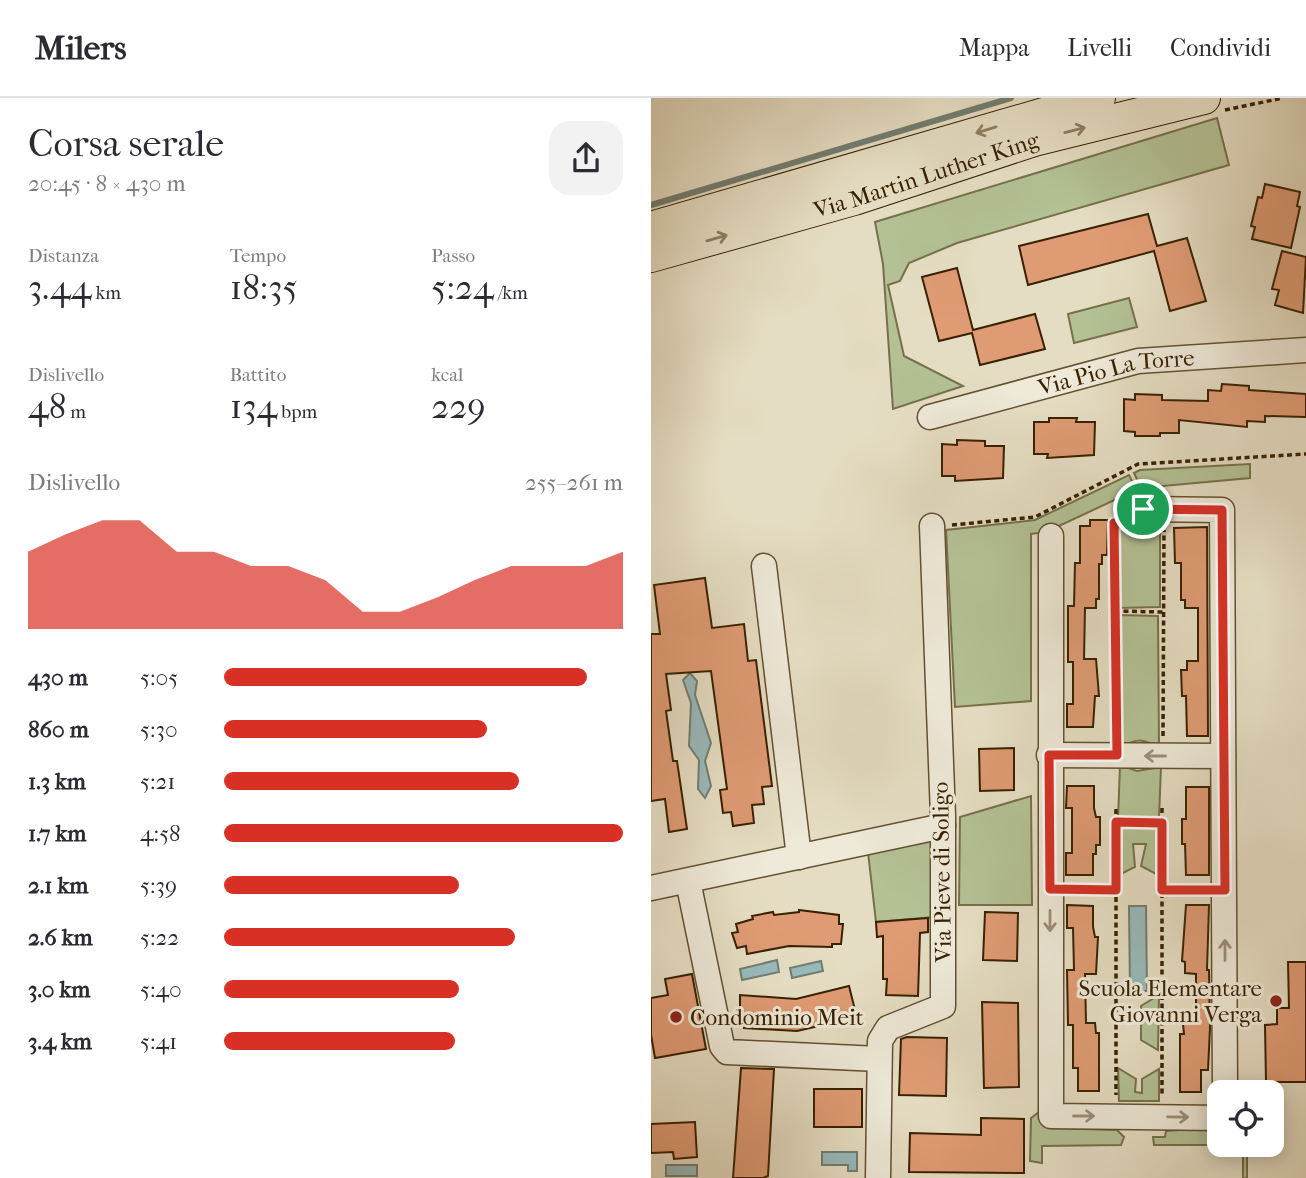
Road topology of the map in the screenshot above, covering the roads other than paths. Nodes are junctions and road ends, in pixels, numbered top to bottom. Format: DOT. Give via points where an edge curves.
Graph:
graph roads {
  1 [pos="1099,98"];
  2 [pos="1211,105"];
  3 [pos="651,228"];
  4 [pos="651,256"];
  5 [pos="1306,349"];
  6 [pos="930,417"];
  7 [pos="1154,509"];
  8 [pos="932,527"];
  9 [pos="1051,536"];
  10 [pos="764,566"];
  11 [pos="1049,755"];
  12 [pos="1223,756"];
  13 [pos="943,826"];
  14 [pos="799,857"];
  15 [pos="688,881"];
  16 [pos="651,888"];
  17 [pos="879,1059"];
  18 [pos="1225,1080"];
  19 [pos="1207,1118"];
  20 [pos="878,1178"];
  1 -- 3 [label="main road, Via Martin Luther King, one-way"];
  4 -- 2 [label="main road, Via Martin Luther King, one-way" via="854,199 1034,140"];
  5 -- 6 [label="street, Via Pio La Torre" via="1138,361"];
  7 -- 12 [label="street" via="1222,510"];
  8 -- 13 [label="street, Via Pieve di Soligo"];
  9 -- 11 [label="street"];
  10 -- 14 [label="street"];
  12 -- 11 [label="street, one-way"];
  11 -- 19 [label="street, one-way" via="1051,1116 1130,1123 1162,1117"];
  18 -- 12 [label="street, one-way"];
  13 -- 14 [label="street"];
  13 -- 17 [label="street, Via Pieve di Soligo" via="943,1006 888,1028 880,1041"];
  14 -- 15 [label="street"];
  15 -- 16 [label="street"];
  15 -- 17 [label="street" via="722,1046 727,1052"];
  17 -- 20 [label="street, Via Pieve di Soligo"];
}
